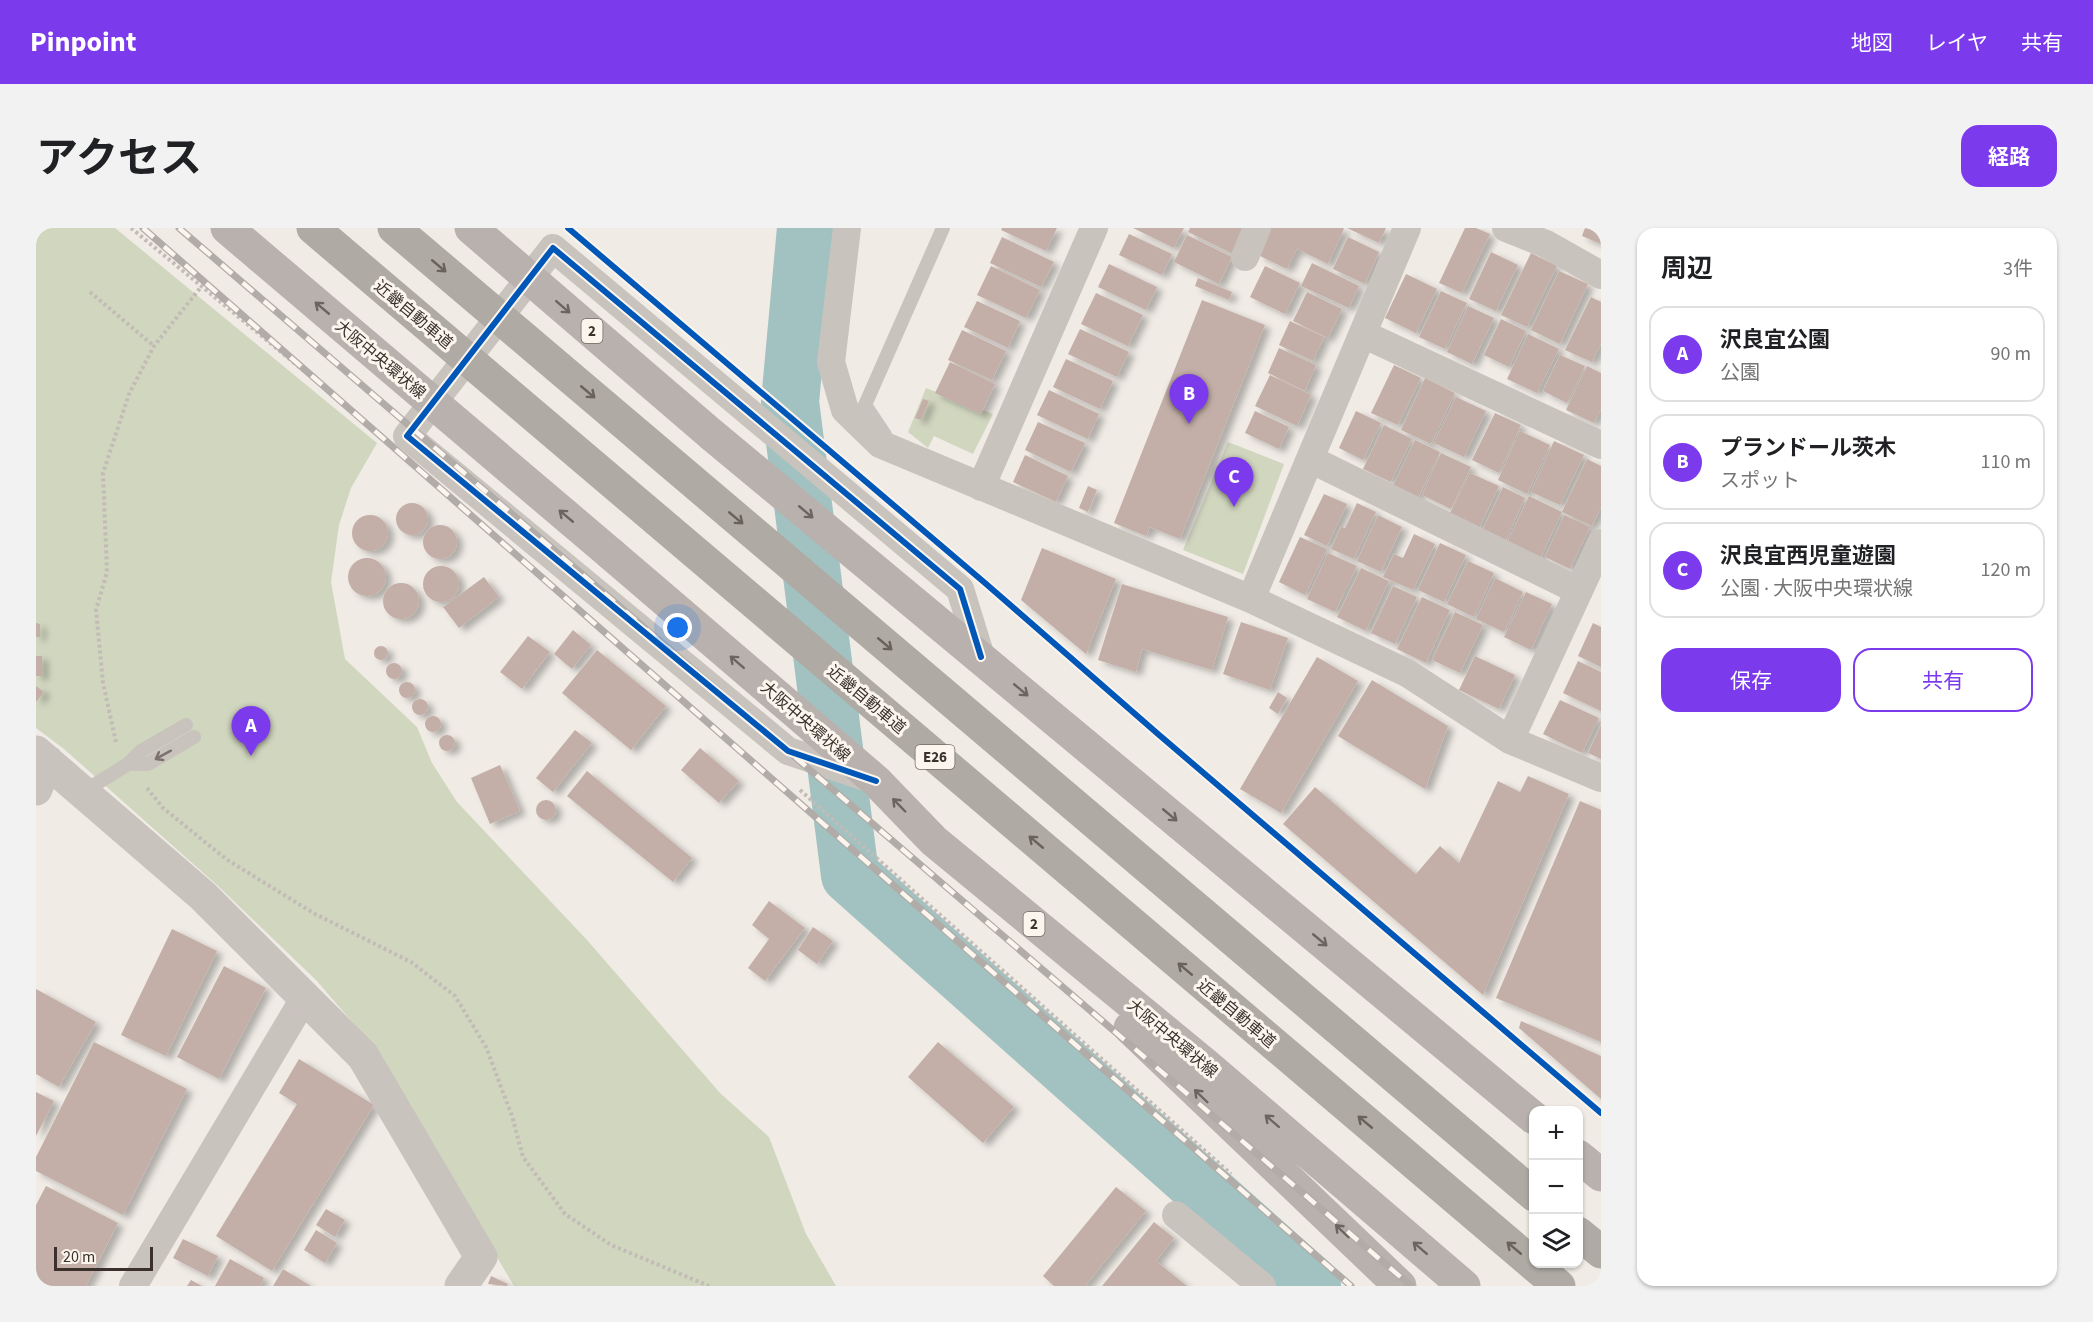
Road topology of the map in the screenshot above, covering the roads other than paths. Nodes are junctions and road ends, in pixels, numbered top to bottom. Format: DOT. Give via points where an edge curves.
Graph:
graph roads {
  1 [pos="226,228"];
  2 [pos="313,228"];
  3 [pos="394,228"];
  4 [pos="471,228"];
  5 [pos="847,228"];
  6 [pos="943,228"];
  7 [pos="1094,228"];
  8 [pos="1257,228"];
  9 [pos="1407,228"];
  10 [pos="1506,228"];
  11 [pos="1549,236"];
  12 [pos="1245,257"];
  13 [pos="1601,274"];
  14 [pos="1362,334"];
  15 [pos="1601,445"];
  16 [pos="897,452"];
  17 [pos="1310,459"];
  18 [pos="981,487"];
  19 [pos="1601,543"];
  20 [pos="1579,591"];
  21 [pos="1251,599"];
  22 [pos="981,657"];
  23 [pos="186,725"];
  24 [pos="194,737"];
  25 [pos="1510,740"];
  26 [pos="128,764"];
  27 [pos="40,768"];
  28 [pos="1601,778"];
  29 [pos="876,781"];
  30 [pos="83,792"];
  31 [pos="934,842"];
  32 [pos="305,997"];
  33 [pos="1529,1115"];
  34 [pos="1583,1160"];
  35 [pos="1601,1175"];
  36 [pos="1529,1192"];
  37 [pos="1176,1215"];
  38 [pos="1583,1237"];
  39 [pos="1601,1252"];
  40 [pos="133,1286"];
  41 [pos="461,1286"];
  42 [pos="1262,1286"];
  43 [pos="1400,1286"];
  44 [pos="1464,1286"];
  45 [pos="1559,1286"];
  29 -- 1 [label="main road, 大阪中央環状線 / 2, one-way, bridge"];
  45 -- 2 [label="highway, 近畿自動車道 / E26, one-way, bridge"];
  3 -- 36 [label="highway, one-way, bridge"];
  4 -- 22 [label="main road, 2, one-way, bridge" via="712,435"];
  5 -- 16 [label="street" via="831,362 845,410 880,444"];
  6 -- 16 [label="lane" via="866,405"];
  7 -- 18 [label="street"];
  8 -- 12 [label="street"];
  9 -- 14 [label="street"];
  10 -- 11 [label="street"];
  11 -- 13 [label="street"];
  14 -- 15 [label="street"];
  14 -- 17 [label="street"];
  16 -- 18 [label="street"];
  17 -- 20 [label="street"];
  17 -- 21 [label="street"];
  18 -- 21 [label="street"];
  19 -- 20 [label="street"];
  20 -- 25 [label="street"];
  21 -- 25 [label="street" via="1407,673"];
  22 -- 29 [label="street" via="960,589 553,248 407,436 788,751"];
  22 -- 33 [label="main road, 2, one-way"];
  23 -- 26 [label="lane" via="141,751"];
  24 -- 26 [label="lane, one-way" via="148,764"];
  25 -- 28 [label="street"];
  26 -- 30 [label="lane"];
  27 -- 30 [label="street"];
  31 -- 29 [label="main road, 大阪中央環状線 / 2, one-way"];
  30 -- 32 [label="street" via="203,896"];
  43 -- 31 [label="main road, one-way"];
  44 -- 31 [label="main road, 大阪中央環状線 / 2, one-way" via="1206,1065"];
  32 -- 40 [label="street"];
  32 -- 41 [label="street" via="363,1056 481,1257"];
  34 -- 35 [label="main road"];
  37 -- 42 [label="street"];
  38 -- 39 [label="highway"];
}
